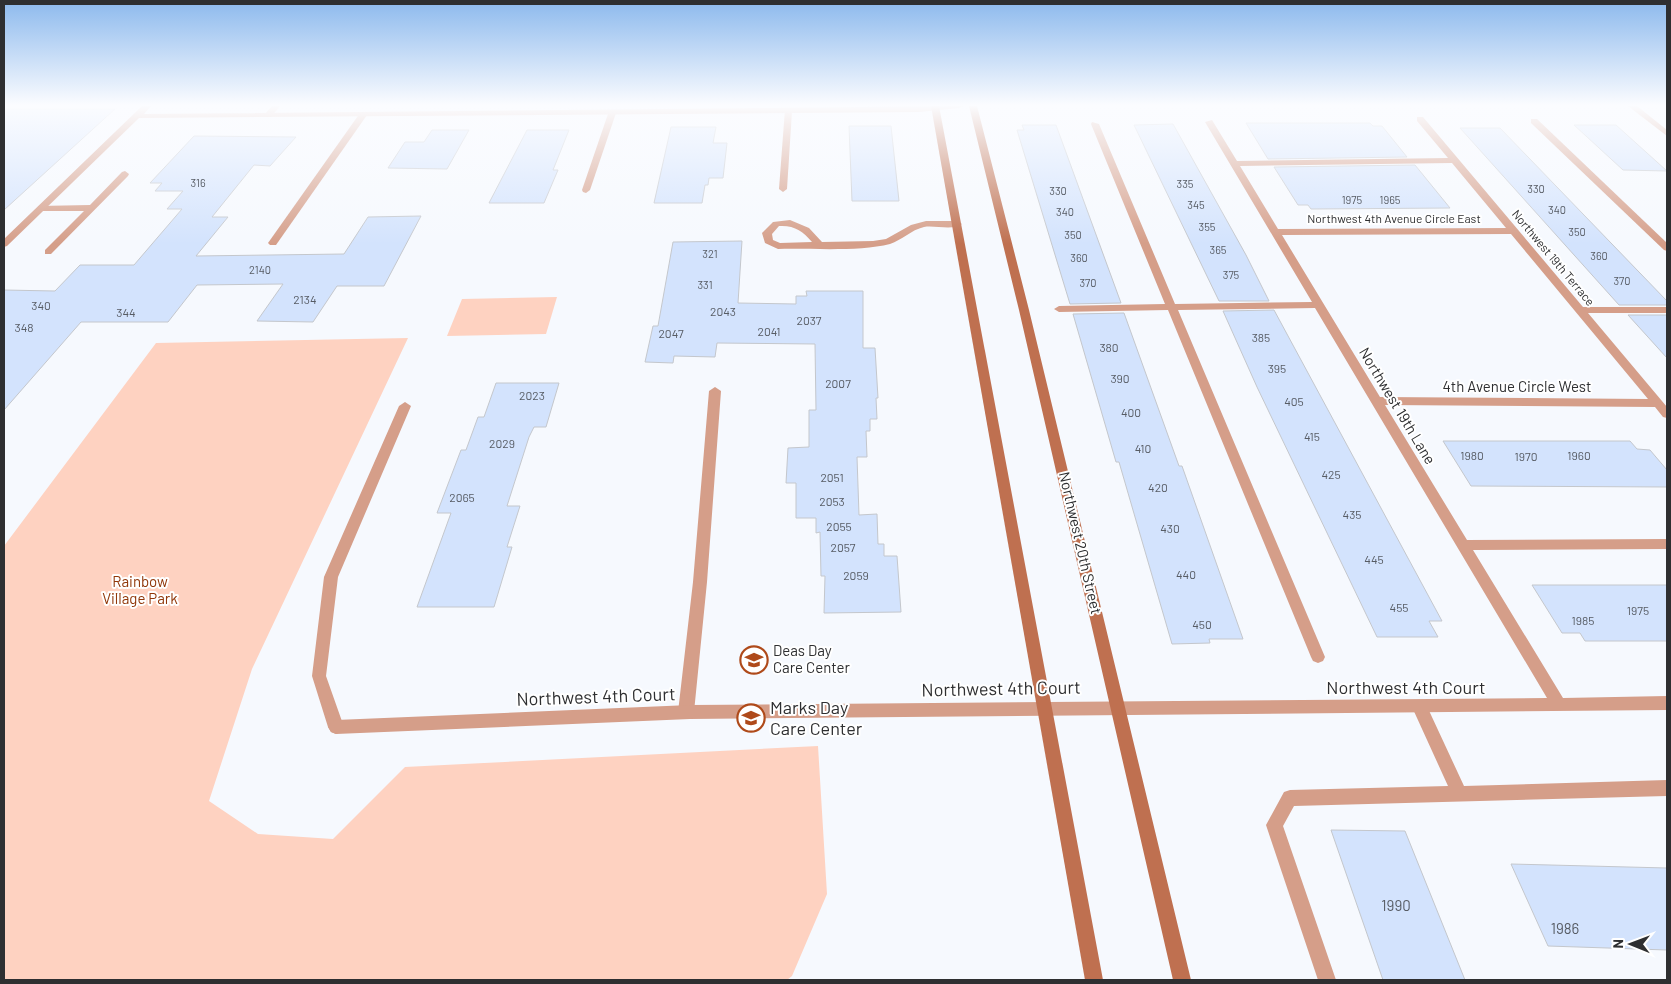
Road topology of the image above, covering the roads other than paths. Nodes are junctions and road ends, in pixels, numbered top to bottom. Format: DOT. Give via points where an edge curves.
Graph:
graph roads {
  1 [pos="100,152"];
  2 [pos="337,152"];
  3 [pos="599,152"];
  4 [pos="785,152"];
  5 [pos="943,152"];
  6 [pos="984,152"];
  7 [pos="1107,152"];
  8 [pos="1227,152"];
  9 [pos="1447,152"];
  10 [pos="1566,152"];
  11 [pos="1454,160"];
  12 [pos="1234,164"];
  13 [pos="125,174"];
  14 [pos="783,189"];
  15 [pos="586,190"];
  16 [pos="41,208"];
  17 [pos="92,208"];
  18 [pos="956,224"];
  19 [pos="1514,231"];
  20 [pos="1275,232"];
  21 [pos="273,243"];
  22 [pos="4,244"];
  23 [pos="819,245"];
  24 [pos="1667,248"];
  25 [pos="48,252"];
  26 [pos="1319,305"];
  27 [pos="1171,308"];
  28 [pos="1059,309"];
  29 [pos="1580,310"];
  30 [pos="1667,310"];
  31 [pos="715,391"];
  32 [pos="1377,401"];
  33 [pos="1658,402"];
  34 [pos="404,406"];
  35 [pos="1667,414"];
  36 [pos="1667,544"];
  37 [pos="1463,545"];
  38 [pos="1318,657"];
  39 [pos="1667,703"];
  40 [pos="1559,705"];
  41 [pos="1118,706"];
  42 [pos="1045,707"];
  43 [pos="1420,707"];
  44 [pos="686,712"];
  45 [pos="1667,788"];
  46 [pos="1459,793"];
  47 [pos="1094,980"];
  48 [pos="1182,980"];
  49 [pos="1327,980"];
  1 -- 16 [label="street"];
  2 -- 21 [label="street"];
  3 -- 15 [label="street"];
  4 -- 14 [label="street"];
  5 -- 18 [label="main road"];
  6 -- 41 [label="main road, Northwest 20th Street"];
  7 -- 27 [label="street"];
  8 -- 12 [label="street, Northwest 19th Lane"];
  9 -- 11 [label="street, Northwest 19th Terrace"];
  10 -- 24 [label="street"];
  11 -- 12 [label="street"];
  11 -- 19 [label="street, Northwest 19th Terrace"];
  12 -- 20 [label="street, Northwest 19th Lane"];
  13 -- 17 [label="street"];
  16 -- 17 [label="street"];
  16 -- 22 [label="street"];
  17 -- 25 [label="street"];
  18 -- 23 [label="street" via="926,224 889,241 873,244"];
  18 -- 42 [label="main road"];
  19 -- 20 [label="street, Northwest 4th Avenue Circle East"];
  19 -- 29 [label="street, Northwest 19th Terrace"];
  20 -- 26 [label="street, Northwest 19th Lane"];
  23 -- 23 [label="street" via="778,246 768,241 767,233 776,224 798,224 810,232"];
  26 -- 27 [label="street"];
  26 -- 32 [label="street, Northwest 19th Lane"];
  27 -- 28 [label="street"];
  27 -- 38 [label="street"];
  29 -- 30 [label="street"];
  29 -- 33 [label="street, Northwest 19th Terrace"];
  31 -- 44 [label="street"];
  32 -- 33 [label="street, 4th Avenue Circle West"];
  32 -- 37 [label="street, Northwest 19th Lane"];
  33 -- 35 [label="street, Northwest 19th Terrace"];
  34 -- 44 [label="street, Northwest 4th Court" via="330,577 319,676 336,727"];
  36 -- 37 [label="street"];
  37 -- 40 [label="street, Northwest 19th Lane"];
  39 -- 40 [label="street, Northwest 4th Court"];
  40 -- 43 [label="street, Northwest 4th Court"];
  41 -- 42 [label="street, Northwest 4th Court"];
  41 -- 43 [label="street, Northwest 4th Court"];
  41 -- 48 [label="main road, Northwest 20th Street"];
  42 -- 44 [label="street, Northwest 4th Court"];
  42 -- 47 [label="main road"];
  43 -- 46 [label="street"];
  45 -- 46 [label="street"];
  46 -- 49 [label="street" via="1290,798 1274,825"];
}
